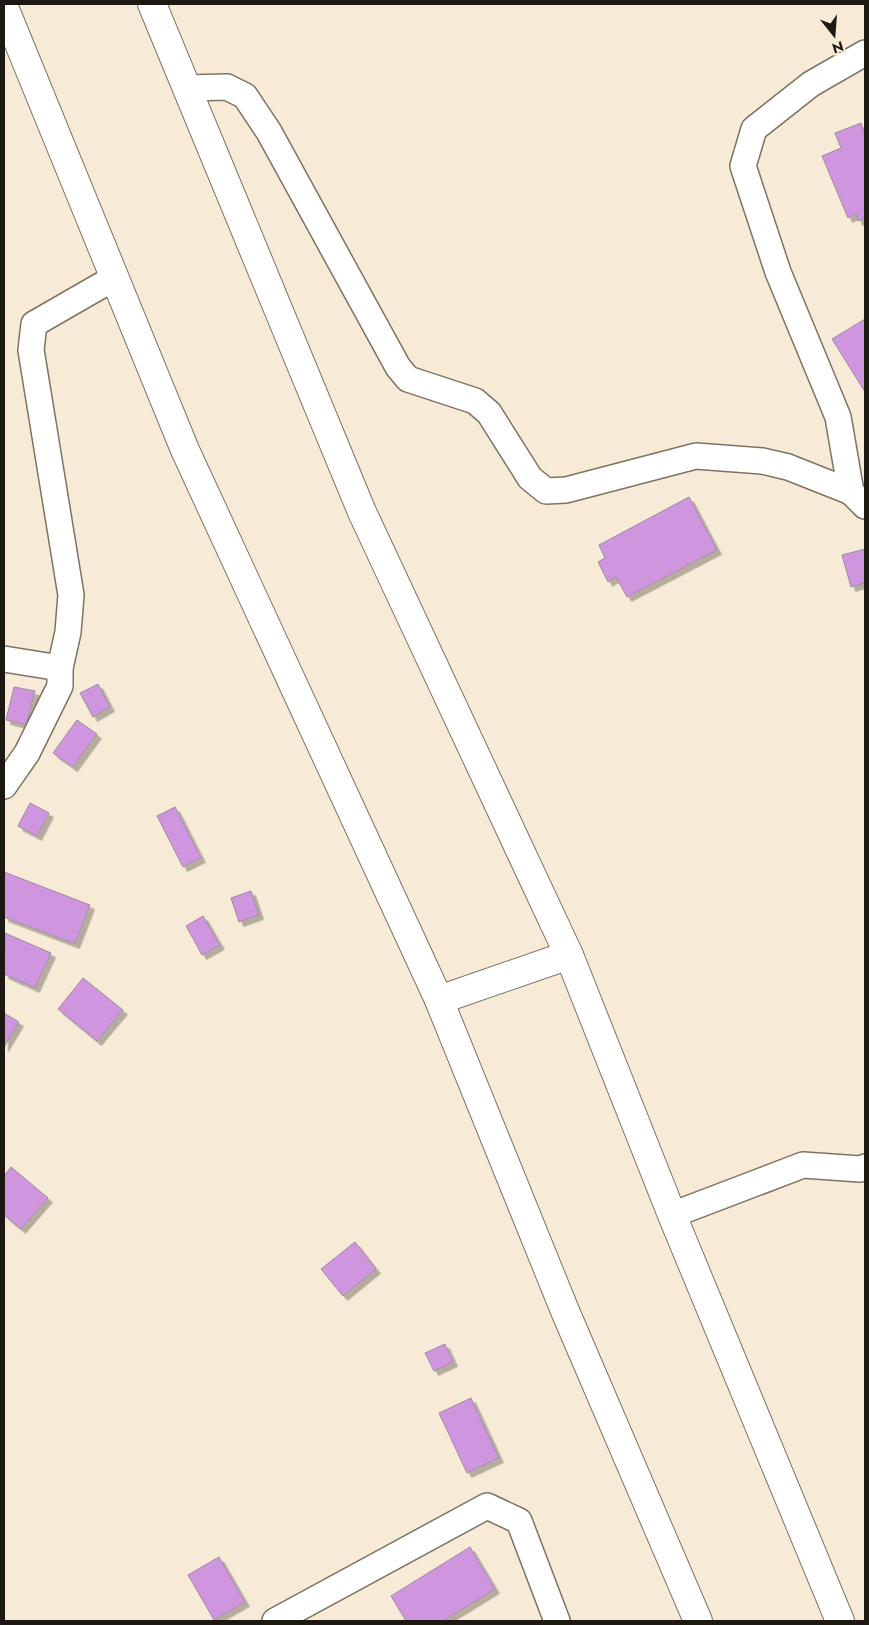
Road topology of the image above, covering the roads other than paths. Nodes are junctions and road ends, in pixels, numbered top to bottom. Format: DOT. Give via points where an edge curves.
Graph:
graph roads {
  1 [pos="152,4"];
  2 [pos="4,7"];
  3 [pos="865,53"];
  4 [pos="187,88"];
  5 [pos="114,278"];
  6 [pos="858,499"];
  7 [pos="4,658"];
  8 [pos="60,668"];
  9 [pos="4,786"];
  10 [pos="569,955"];
  11 [pos="440,1000"];
  12 [pos="865,1167"];
  13 [pos="672,1214"];
  14 [pos="275,1621"];
  15 [pos="557,1621"];
  16 [pos="698,1621"];
  17 [pos="840,1621"];
  1 -- 4 [label="highway"];
  2 -- 5 [label="highway"];
  3 -- 6 [label="street" via="811,84 754,129 743,166 778,272 838,417"];
  4 -- 6 [label="street" via="227,87 245,96 269,132 398,367 408,379 475,401 489,413 530,478 546,491 566,490 696,456 762,461 788,467"];
  4 -- 10 [label="highway" via="362,512"];
  5 -- 8 [label="street" via="34,324 31,350 71,595 68,632"];
  5 -- 11 [label="highway" via="185,450"];
  7 -- 8 [label="street"];
  8 -- 9 [label="street" via="60,686 26,753"];
  10 -- 11 [label="highway"];
  10 -- 13 [label="highway"];
  11 -- 16 [label="highway" via="565,1310"];
  12 -- 13 [label="street" via="803,1166"];
  13 -- 17 [label="highway"];
  14 -- 15 [label="street" via="487,1506 519,1521"];
}
